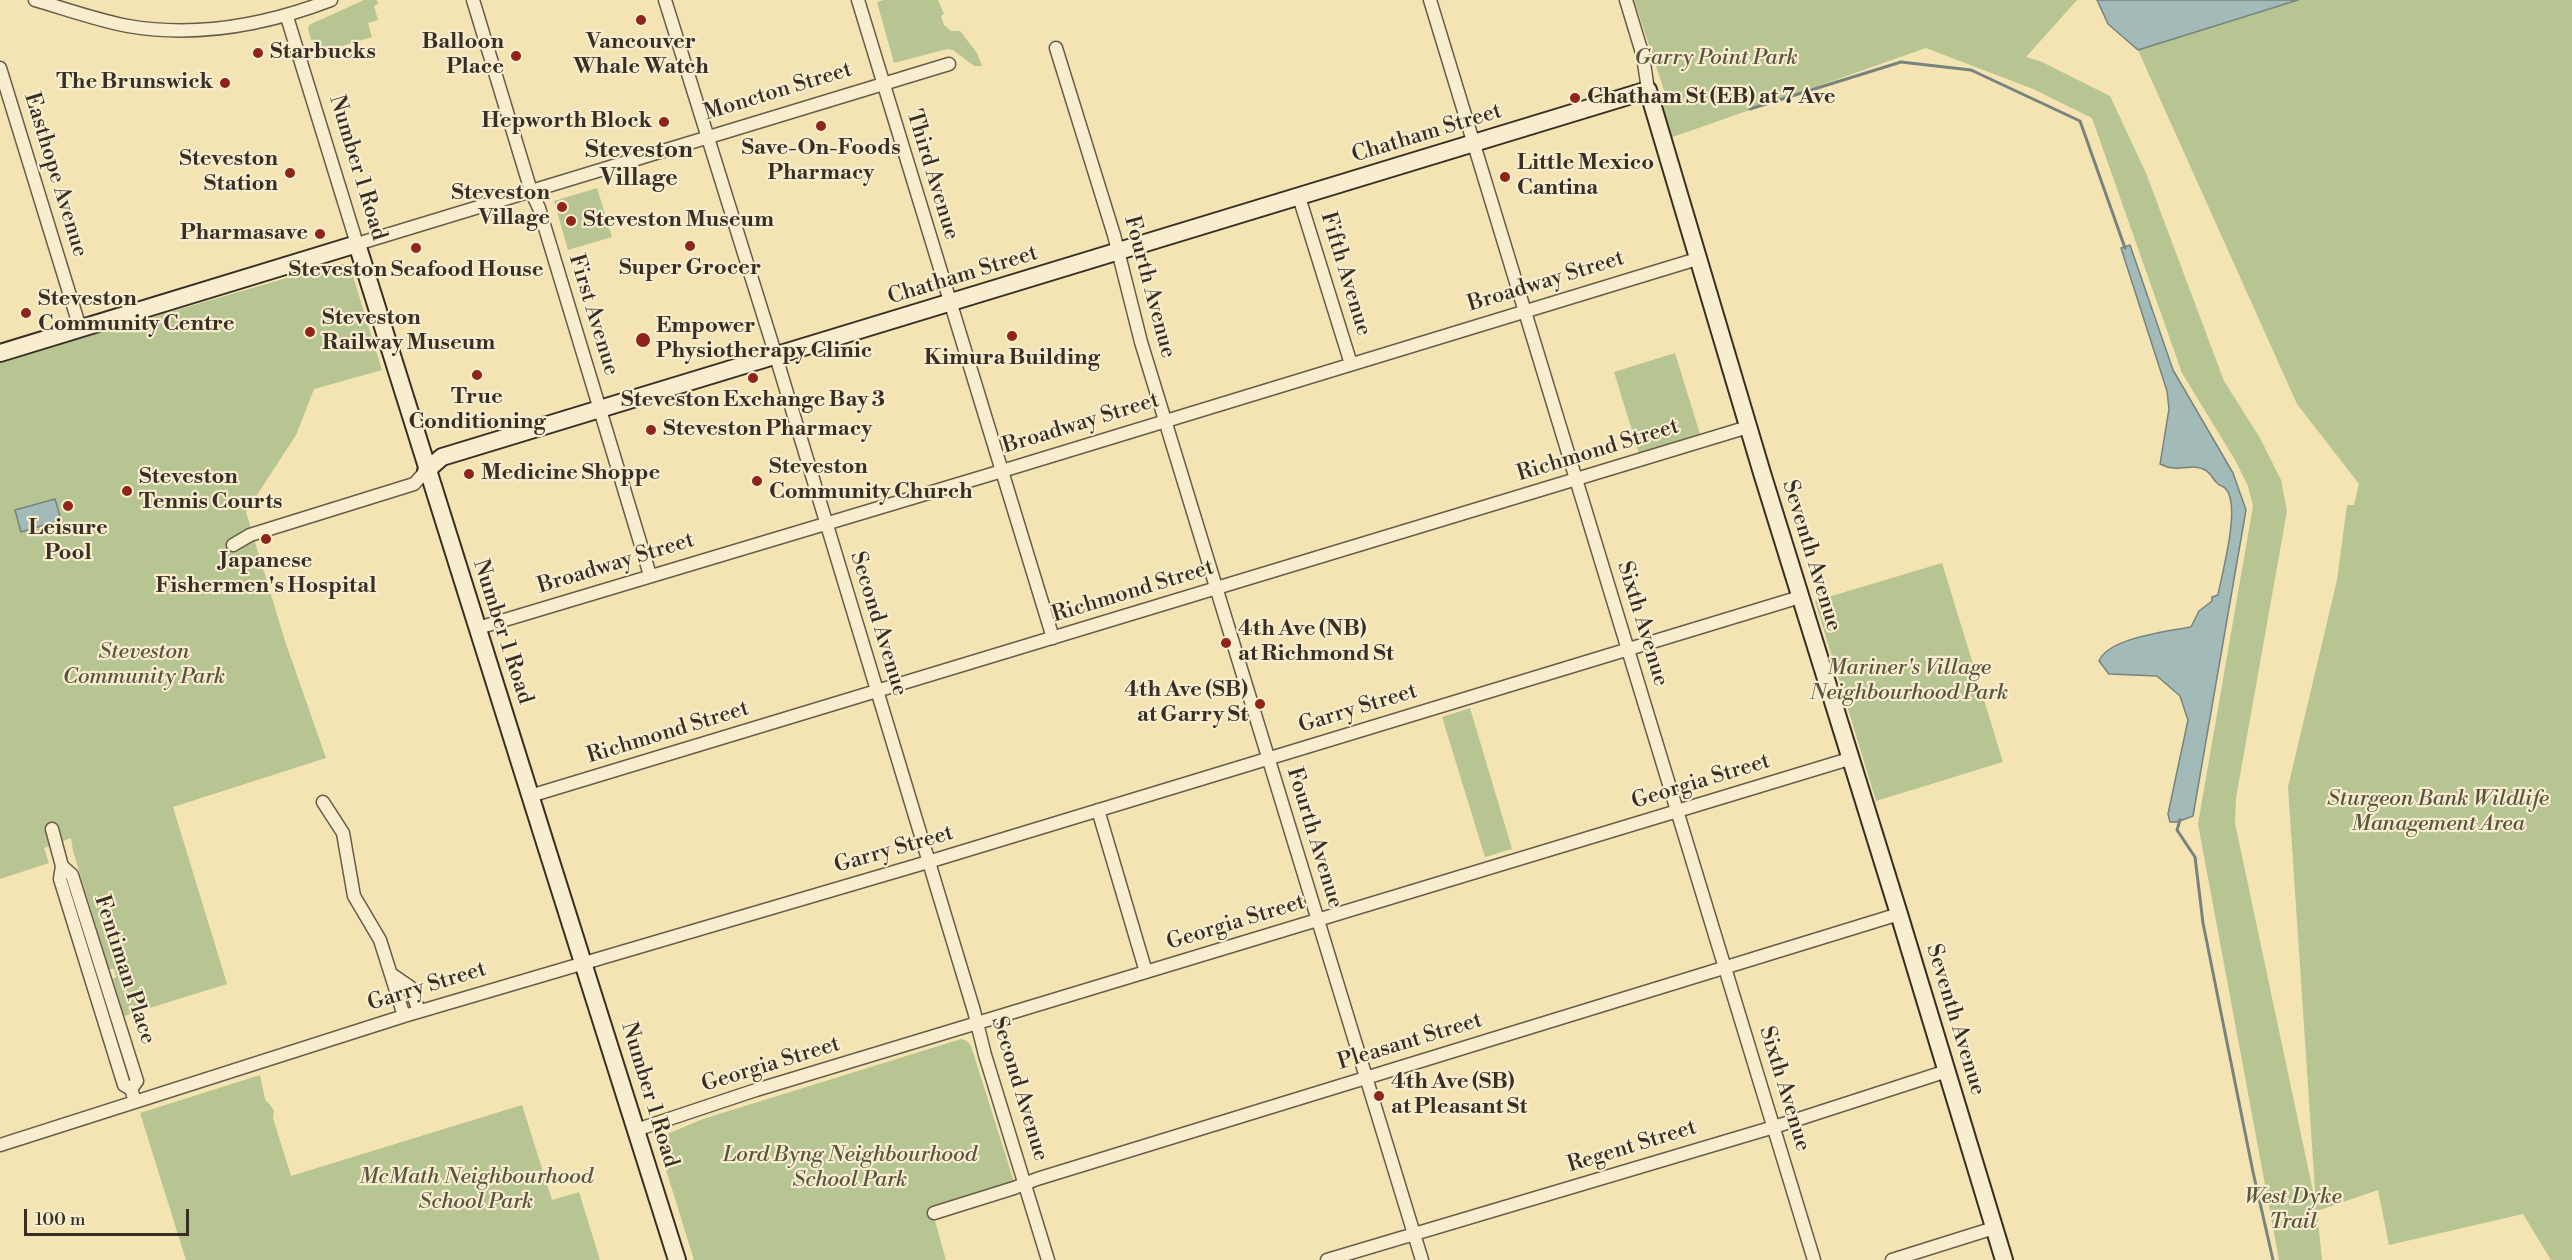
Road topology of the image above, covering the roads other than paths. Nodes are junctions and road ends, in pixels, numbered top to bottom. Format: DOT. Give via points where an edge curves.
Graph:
graph roads {
  1 [pos="35,0"];
  2 [pos="331,0"];
  3 [pos="473,0"];
  4 [pos="665,0"];
  5 [pos="858,0"];
  6 [pos="1430,0"];
  7 [pos="1626,0"];
  8 [pos="287,16"];
  9 [pos="1056,48"];
  10 [pos="949,64"];
  11 [pos="0,68"];
  12 [pos="883,84"];
  13 [pos="1648,90"];
  14 [pos="708,137"];
  15 [pos="1474,143"];
  16 [pos="531,191"];
  17 [pos="1299,197"];
  18 [pos="357,244"];
  19 [pos="1118,252"];
  20 [pos="1697,258"];
  21 [pos="949,303"];
  22 [pos="1524,310"];
  23 [pos="80,328"];
  24 [pos="0,353"];
  25 [pos="775,356"];
  26 [pos="1351,364"];
  27 [pos="599,409"];
  28 [pos="1165,420"];
  29 [pos="1748,427"];
  30 [pos="426,471"];
  31 [pos="1002,471"];
  32 [pos="1576,479"];
  33 [pos="825,523"];
  34 [pos="233,545"];
  35 [pos="650,575"];
  36 [pos="1217,589"];
  37 [pos="1800,597"];
  38 [pos="478,628"];
  39 [pos="1053,638"];
  40 [pos="1628,648"];
  41 [pos="877,691"];
  42 [pos="1268,758"];
  43 [pos="1849,759"];
  44 [pos="530,796"];
  45 [pos="323,802"];
  46 [pos="1098,810"];
  47 [pos="1678,811"];
  48 [pos="52,829"];
  49 [pos="928,862"];
  50 [pos="1899,914"];
  51 [pos="1317,921"];
  52 [pos="583,962"];
  53 [pos="1725,969"];
  54 [pos="1146,972"];
  55 [pos="391,974"];
  56 [pos="419,1011"];
  57 [pos="404,1016"];
  58 [pos="976,1024"];
  59 [pos="1947,1071"];
  60 [pos="1366,1078"];
  61 [pos="133,1095"];
  62 [pos="1774,1126"];
  63 [pos="636,1130"];
  64 [pos="0,1144"];
  65 [pos="1025,1184"];
  66 [pos="934,1213"];
  67 [pos="1994,1228"];
  68 [pos="1414,1234"];
  69 [pos="677,1260"];
  70 [pos="1048,1260"];
  71 [pos="1327,1260"];
  72 [pos="1422,1260"];
  73 [pos="1814,1260"];
  74 [pos="1892,1260"];
  75 [pos="2004,1260"];
  1 -- 8 [label="street" via="104,21 172,31 245,26"];
  2 -- 8 [label="street"];
  3 -- 16 [label="street, First Avenue"];
  4 -- 14 [label="street, Second Avenue"];
  5 -- 12 [label="street, Third Avenue"];
  6 -- 15 [label="street, Sixth Avenue"];
  7 -- 13 [label="street, Seventh Avenue"];
  8 -- 18 [label="street, Number 1 Road"];
  9 -- 19 [label="street, Fourth Avenue"];
  10 -- 12 [label="street, Moncton Street"];
  11 -- 23 [label="street, Easthope Avenue"];
  12 -- 14 [label="street, Moncton Street"];
  12 -- 21 [label="street, Third Avenue"];
  13 -- 15 [label="street, Chatham Street"];
  13 -- 20 [label="street, Seventh Avenue"];
  14 -- 16 [label="street, Moncton Street"];
  14 -- 25 [label="street, Second Avenue"];
  15 -- 17 [label="street, Chatham Street"];
  15 -- 22 [label="street, Sixth Avenue"];
  16 -- 18 [label="street, Moncton Street"];
  16 -- 27 [label="street, First Avenue"];
  17 -- 19 [label="street, Chatham Street"];
  17 -- 26 [label="street, Fifth Avenue"];
  18 -- 23 [label="street, Moncton Street"];
  18 -- 30 [label="street, Number 1 Road"];
  19 -- 21 [label="street, Chatham Street"];
  19 -- 28 [label="street, Fourth Avenue"];
  20 -- 22 [label="street, Broadway Street"];
  20 -- 29 [label="street, Seventh Avenue"];
  21 -- 25 [label="street, Chatham Street"];
  21 -- 31 [label="street, Third Avenue"];
  22 -- 26 [label="street, Broadway Street"];
  22 -- 32 [label="street, Sixth Avenue"];
  23 -- 24 [label="street, Moncton Street"];
  25 -- 27 [label="street, Chatham Street"];
  25 -- 33 [label="street, Second Avenue"];
  26 -- 28 [label="street, Broadway Street"];
  27 -- 30 [label="street, Chatham Street" via="442,457"];
  27 -- 35 [label="street, First Avenue"];
  28 -- 31 [label="street, Broadway Street"];
  28 -- 36 [label="street, Fourth Avenue"];
  29 -- 32 [label="street, Richmond Street"];
  29 -- 37 [label="street, Seventh Avenue"];
  30 -- 34 [label="street, Chatham Street" via="414,484 250,535"];
  30 -- 38 [label="street, Number 1 Road"];
  31 -- 33 [label="street, Broadway Street"];
  31 -- 39 [label="street, Third Avenue"];
  32 -- 36 [label="street, Richmond Street"];
  32 -- 40 [label="street, Sixth Avenue"];
  33 -- 35 [label="street, Broadway Street"];
  33 -- 41 [label="street, Second Avenue"];
  35 -- 38 [label="street, Broadway Street"];
  36 -- 39 [label="street, Richmond Street"];
  36 -- 42 [label="street, Fourth Avenue"];
  37 -- 40 [label="street, Garry Street"];
  37 -- 43 [label="street, Seventh Avenue"];
  38 -- 44 [label="street, Number 1 Road"];
  39 -- 41 [label="street, Richmond Street"];
  40 -- 42 [label="street, Garry Street"];
  40 -- 47 [label="street, Sixth Avenue"];
  41 -- 44 [label="street, Richmond Street"];
  41 -- 49 [label="street, Second Avenue"];
  42 -- 46 [label="street, Garry Street"];
  42 -- 51 [label="street, Fourth Avenue"];
  43 -- 47 [label="street, Georgia Street"];
  43 -- 50 [label="street, Seventh Avenue"];
  44 -- 52 [label="street, Number 1 Road"];
  45 -- 55 [label="street" via="343,833 354,896 380,940"];
  46 -- 49 [label="street, Garry Street"];
  46 -- 54 [label="street"];
  47 -- 51 [label="street, Georgia Street"];
  47 -- 53 [label="street, Sixth Avenue"];
  48 -- 61 [label="street, Fentiman Place" via="62,867 60,879 124,1085"];
  49 -- 52 [label="street, Garry Street"];
  49 -- 58 [label="street, Second Avenue"];
  50 -- 53 [label="street, Pleasant Street"];
  50 -- 59 [label="street, Seventh Avenue"];
  51 -- 54 [label="street, Georgia Street"];
  51 -- 60 [label="street, Fourth Avenue"];
  52 -- 56 [label="street, Garry Street"];
  52 -- 63 [label="street, Number 1 Road"];
  53 -- 60 [label="street, Pleasant Street"];
  53 -- 62 [label="street, Sixth Avenue"];
  54 -- 58 [label="street, Georgia Street"];
  55 -- 56 [label="street" via="410,987"];
  55 -- 57 [label="street"];
  56 -- 57 [label="street, Garry Street"];
  57 -- 61 [label="street, Garry Street"];
  58 -- 63 [label="street, Georgia Street"];
  58 -- 65 [label="street, Second Avenue"];
  59 -- 62 [label="street, Regent Street"];
  59 -- 67 [label="street, Seventh Avenue"];
  60 -- 65 [label="street, Pleasant Street"];
  60 -- 68 [label="street, Fourth Avenue"];
  61 -- 64 [label="street, Garry Street"];
  62 -- 68 [label="street, Regent Street"];
  62 -- 73 [label="street, Sixth Avenue"];
  63 -- 69 [label="street, Number 1 Road"];
  65 -- 66 [label="street, Pleasant Street"];
  65 -- 70 [label="street, Second Avenue"];
  67 -- 74 [label="street"];
  67 -- 75 [label="street, Seventh Avenue"];
  68 -- 71 [label="street, Regent Street"];
  68 -- 72 [label="street, Fourth Avenue"];
}
